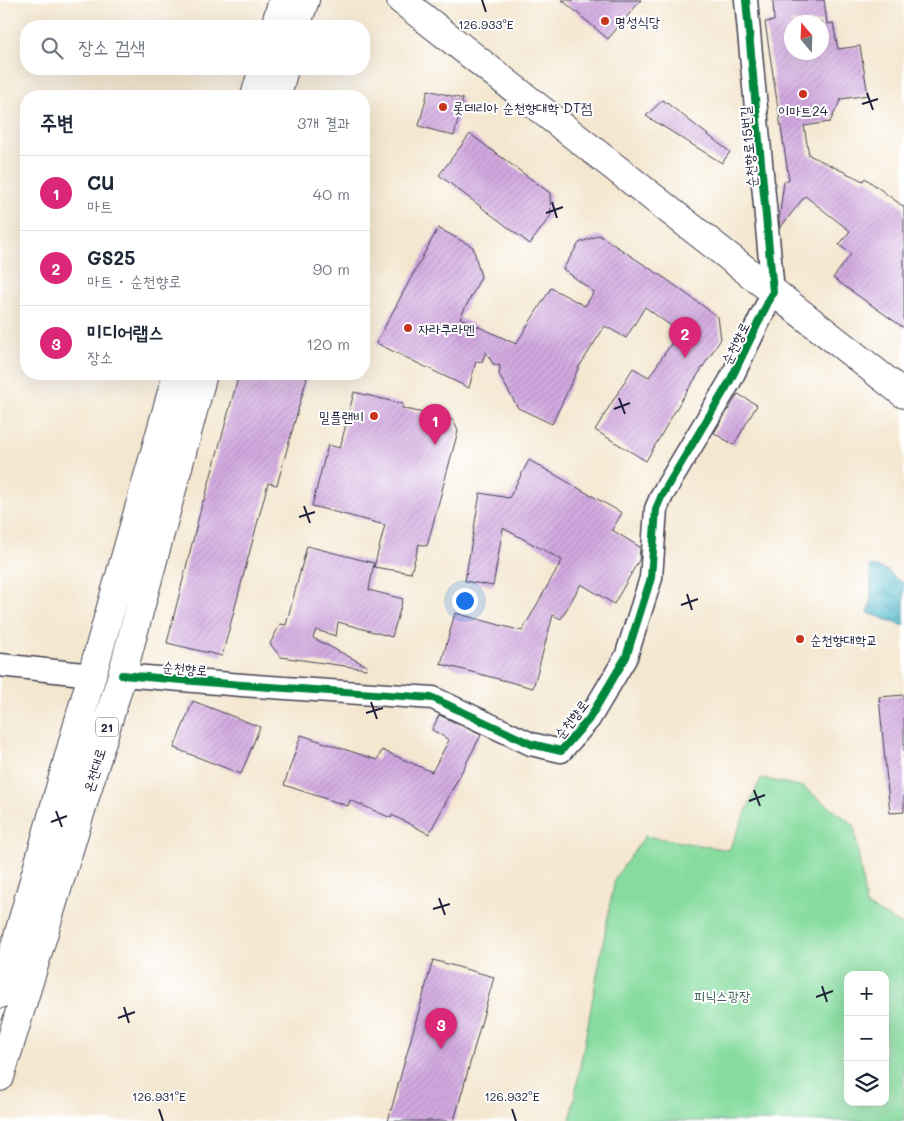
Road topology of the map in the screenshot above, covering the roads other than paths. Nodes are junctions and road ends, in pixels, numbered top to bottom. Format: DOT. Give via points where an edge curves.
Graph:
graph roads {
  1 [pos="283,0"];
  2 [pos="305,0"];
  3 [pos="401,0"];
  4 [pos="746,0"];
  5 [pos="277,20"];
  6 [pos="298,20"];
  7 [pos="261,75"];
  8 [pos="282,75"];
  9 [pos="257,90"];
  10 [pos="279,90"];
  11 [pos="773,292"];
  12 [pos="175,380"];
  13 [pos="201,380"];
  14 [pos="904,394"];
  15 [pos="0,665"];
  16 [pos="92,675"];
  17 [pos="122,675"];
  18 [pos="0,994"];
  19 [pos="0,1077"];
  1 -- 5 [label="main road"];
  2 -- 6 [label="main road"];
  3 -- 11 [label="main road"];
  4 -- 11 [label="street, 순천향로15번길"];
  7 -- 9 [label="main road"];
  8 -- 10 [label="main road"];
  11 -- 14 [label="main road"];
  11 -- 17 [label="street, 순천향로" via="730,380 656,509 651,578 626,657 590,719 562,751 531,744 434,698"];
  12 -- 16 [label="main road, 온천대로 / 21"];
  13 -- 17 [label="main road, 온천대로 / 21"];
  15 -- 16 [label="street"];
  16 -- 18 [label="main road, 온천대로 / 21"];
  17 -- 19 [label="main road, 온천대로 / 21"];
}
